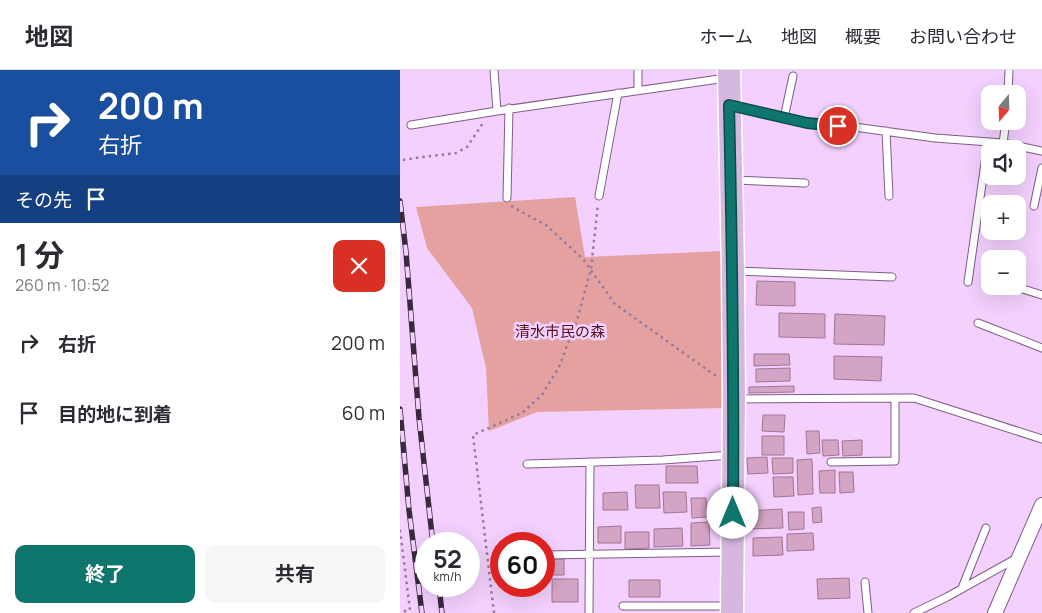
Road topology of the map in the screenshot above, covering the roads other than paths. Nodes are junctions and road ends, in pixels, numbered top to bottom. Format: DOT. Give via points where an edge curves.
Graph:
graph roads {
  1 [pos="494,70"];
  2 [pos="638,70"];
  3 [pos="1009,70"];
  4 [pos="729,74"];
  5 [pos="793,76"];
  6 [pos="1008,85"];
  7 [pos="638,90"];
  8 [pos="618,93"];
  9 [pos="729,105"];
  10 [pos="509,108"];
  11 [pos="497,111"];
  12 [pos="784,118"];
  13 [pos="411,125"];
  14 [pos="886,131"];
  15 [pos="981,141"];
  16 [pos="1026,148"];
  17 [pos="1042,151"];
  18 [pos="1042,168"];
  19 [pos="731,180"];
  20 [pos="805,183"];
  21 [pos="982,185"];
  22 [pos="599,196"];
  23 [pos="889,196"];
  24 [pos="507,198"];
  25 [pos="1034,206"];
  26 [pos="733,271"];
  27 [pos="892,277"];
  28 [pos="968,282"];
  29 [pos="1026,290"];
  30 [pos="1042,295"];
  31 [pos="978,323"];
  32 [pos="1042,348"];
  33 [pos="734,394"];
  34 [pos="895,398"];
  35 [pos="1042,439"];
  36 [pos="734,455"];
  37 [pos="590,462"];
  38 [pos="832,462"];
  39 [pos="526,464"];
  40 [pos="1042,505"];
  41 [pos="986,528"];
  42 [pos="733,552"];
  43 [pos="555,555"];
  44 [pos="589,555"];
  45 [pos="1020,556"];
  46 [pos="865,582"];
  47 [pos="961,588"];
  48 [pos="623,606"];
  49 [pos="732,610"];
  50 [pos="589,613"];
  51 [pos="868,613"];
  52 [pos="914,613"];
  53 [pos="995,613"];
  1 -- 11 [label="lane"];
  2 -- 7 [label="lane"];
  3 -- 6 [label="lane"];
  4 -- 7 [label="lane"];
  4 -- 9 [label="main road"];
  5 -- 12 [label="lane"];
  7 -- 8 [label="lane"];
  8 -- 10 [label="lane"];
  8 -- 22 [label="lane"];
  9 -- 12 [label="lane"];
  9 -- 19 [label="main road"];
  10 -- 11 [label="lane"];
  10 -- 24 [label="lane"];
  11 -- 13 [label="lane"];
  12 -- 14 [label="lane"];
  14 -- 15 [label="lane"];
  14 -- 23 [label="lane"];
  16 -- 17 [label="lane"];
  18 -- 25 [label="lane"];
  19 -- 20 [label="lane"];
  19 -- 26 [label="main road"];
  21 -- 28 [label="lane"];
  26 -- 27 [label="lane"];
  26 -- 33 [label="main road"];
  29 -- 30 [label="lane"];
  31 -- 32 [label="lane"];
  33 -- 34 [label="lane"];
  33 -- 36 [label="main road"];
  34 -- 35 [label="lane" via="914,398"];
  34 -- 38 [label="lane" via="895,461"];
  36 -- 37 [label="lane"];
  36 -- 42 [label="main road"];
  37 -- 39 [label="lane"];
  37 -- 44 [label="lane"];
  40 -- 45 [label="street"];
  41 -- 47 [label="lane"];
  42 -- 44 [label="lane"];
  42 -- 49 [label="main road"];
  43 -- 44 [label="lane"];
  44 -- 50 [label="lane"];
  45 -- 47 [label="lane"];
  45 -- 53 [label="street"];
  46 -- 51 [label="lane"];
  47 -- 52 [label="lane"];
  48 -- 49 [label="lane"];
}
